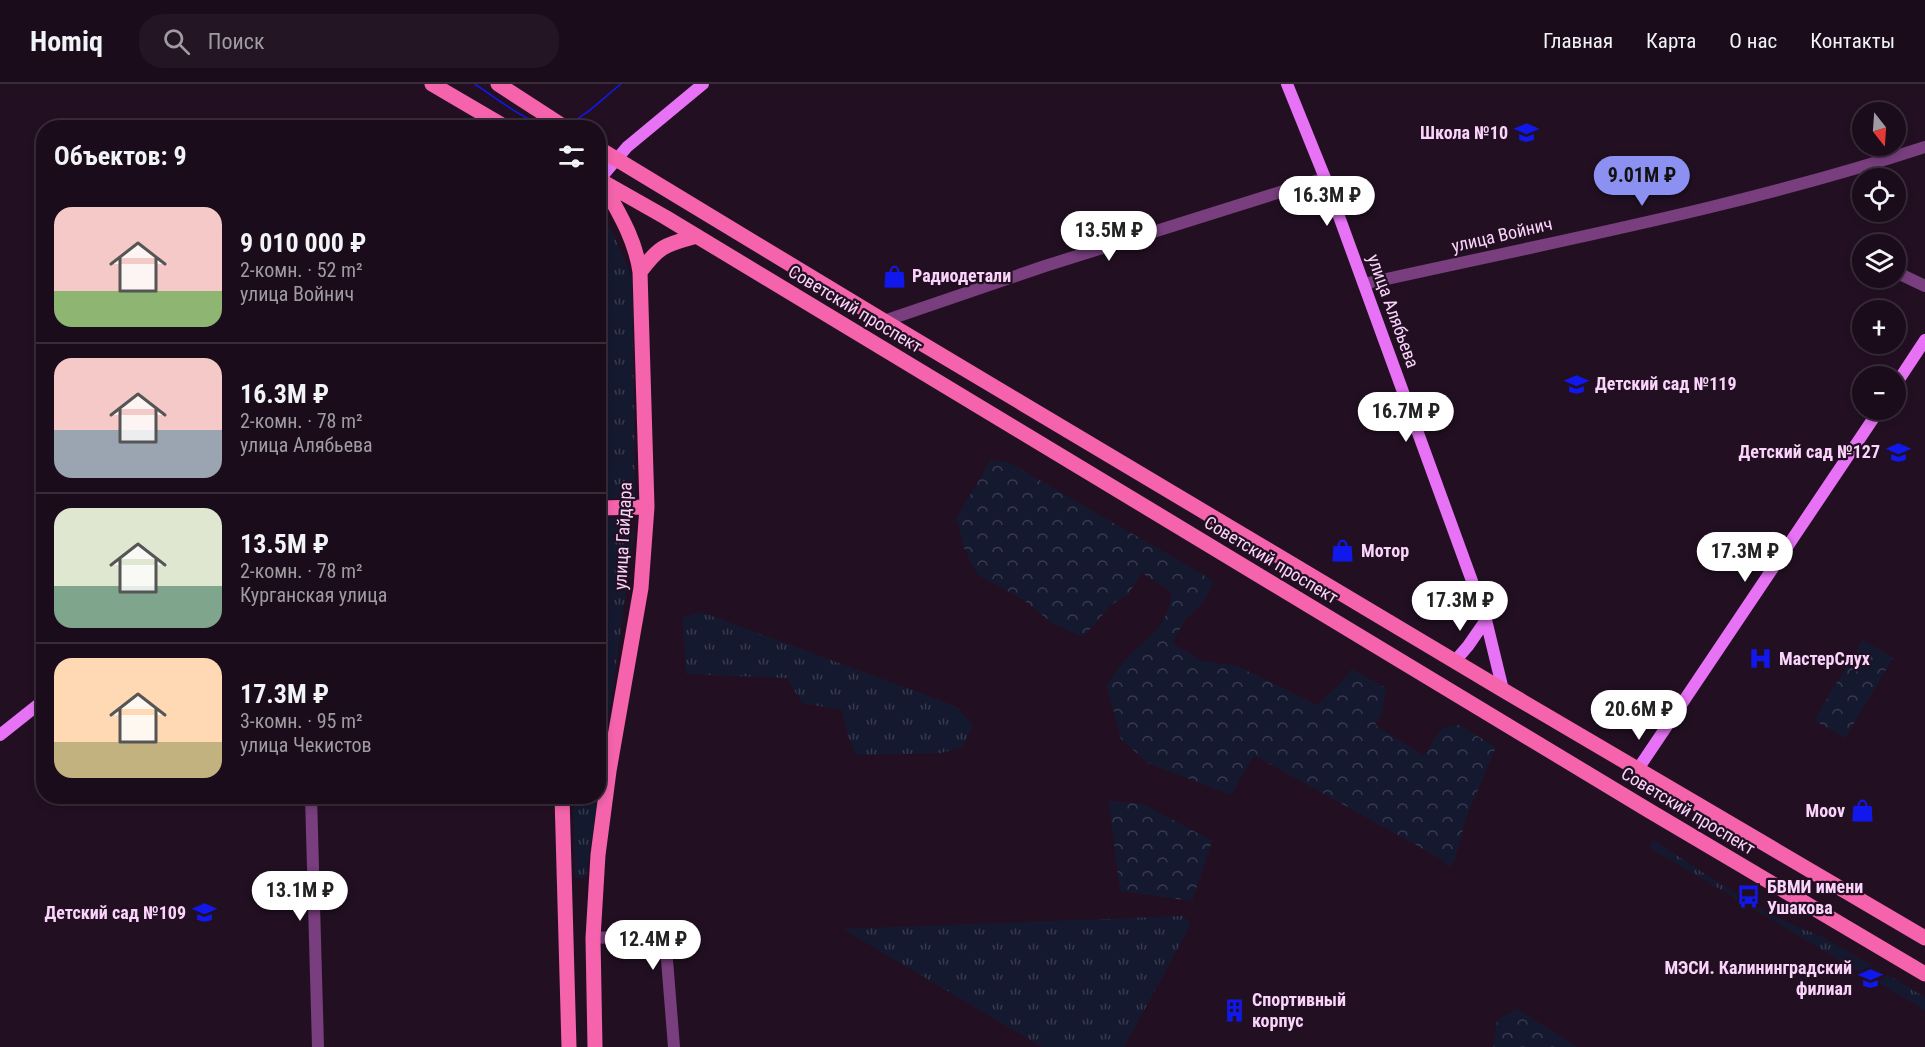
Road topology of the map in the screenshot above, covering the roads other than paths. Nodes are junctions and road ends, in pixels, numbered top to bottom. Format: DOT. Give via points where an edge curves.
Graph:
graph roads {
  1 [pos="432,84"];
  2 [pos="498,84"];
  3 [pos="703,84"];
  4 [pos="1287,84"];
  5 [pos="493,120"];
  6 [pos="554,120"];
  7 [pos="1925,147"];
  8 [pos="606,153"];
  9 [pos="616,160"];
  10 [pos="1875,168"];
  11 [pos="606,171"];
  12 [pos="1852,175"];
  13 [pos="1325,178"];
  14 [pos="606,183"];
  15 [pos="606,192"];
  16 [pos="697,236"];
  17 [pos="640,272"];
  18 [pos="1906,277"];
  19 [pos="1364,284"];
  20 [pos="1925,286"];
  21 [pos="884,321"];
  22 [pos="1925,340"];
  23 [pos="1906,369"];
  24 [pos="1873,420"];
  25 [pos="647,507"];
  26 [pos="606,508"];
  27 [pos="1486,620"];
  28 [pos="1455,661"];
  29 [pos="1503,690"];
  30 [pos="36,706"];
  31 [pos="0,735"];
  32 [pos="1638,769"];
  33 [pos="606,794"];
  34 [pos="311,804"];
  35 [pos="562,804"];
  36 [pos="605,804"];
  37 [pos="593,938"];
  38 [pos="1925,938"];
  39 [pos="1925,974"];
  40 [pos="318,1047"];
  41 [pos="569,1047"];
  42 [pos="595,1047"];
  43 [pos="674,1047"];
  1 -- 5 [label="main road"];
  2 -- 6 [label="main road"];
  3 -- 9 [label="street"];
  4 -- 13 [label="street, улица Алябьева"];
  7 -- 10 [label="street, улица Войнич"];
  8 -- 9 [label="main road, Советский проспект"];
  9 -- 11 [label="street"];
  9 -- 21 [label="main road, Советский проспект"];
  12 -- 19 [label="street, улица Войнич"];
  13 -- 19 [label="street, улица Алябьева"];
  13 -- 21 [label="street"];
  14 -- 16 [label="main road, Советский проспект"];
  15 -- 17 [label="main road, улица Гайдара" via="632,238"];
  16 -- 17 [label="main road" via="661,247"];
  16 -- 39 [label="main road, Советский проспект"];
  17 -- 25 [label="main road, улица Гайдара"];
  18 -- 20 [label="street"];
  19 -- 27 [label="street, улица Алябьева"];
  21 -- 28 [label="main road, Советский проспект"];
  22 -- 23 [label="street"];
  24 -- 32 [label="street"];
  25 -- 26 [label="main road"];
  25 -- 33 [label="main road, улица Гайдара" via="641,588"];
  27 -- 28 [label="street"];
  27 -- 29 [label="street, улица Алябьева"];
  28 -- 29 [label="main road, Советский проспект"];
  29 -- 32 [label="main road, Советский проспект"];
  30 -- 31 [label="street"];
  32 -- 38 [label="main road, Советский проспект"];
  34 -- 40 [label="street"];
  35 -- 41 [label="main road"];
  36 -- 37 [label="main road, улица Гайдара"];
  37 -- 42 [label="main road, улица Гайдара"];
  37 -- 43 [label="street" via="665,935"];
}
